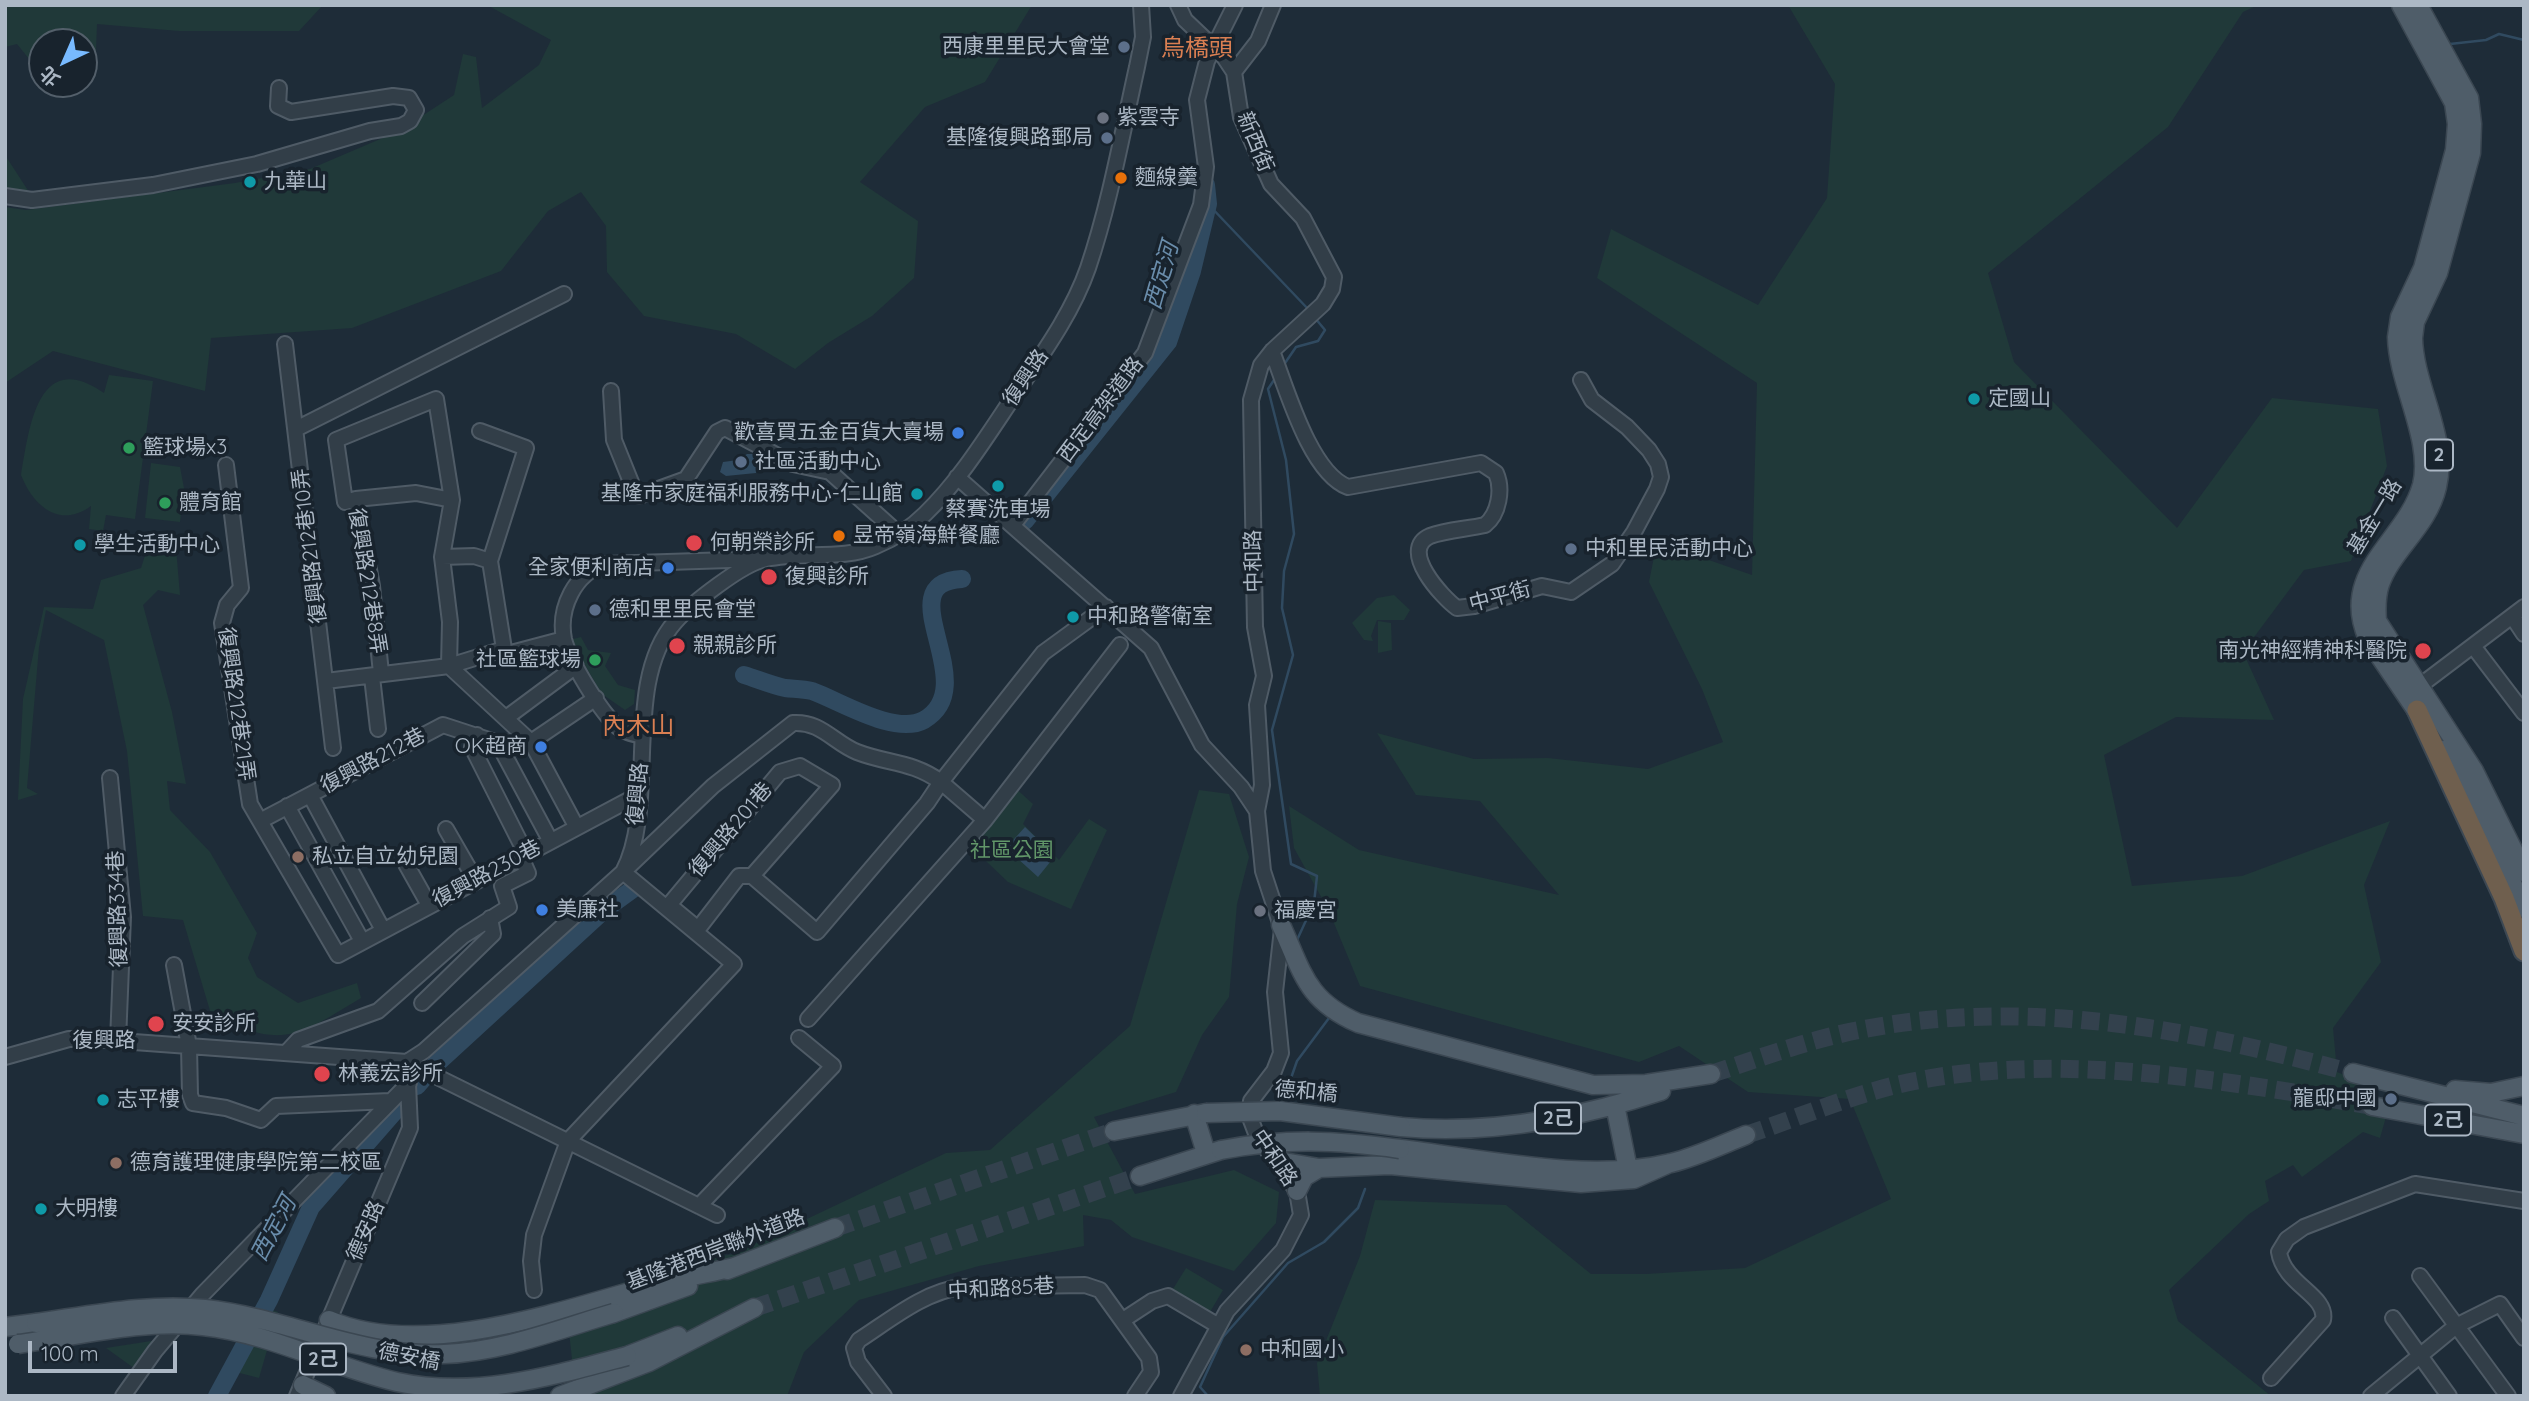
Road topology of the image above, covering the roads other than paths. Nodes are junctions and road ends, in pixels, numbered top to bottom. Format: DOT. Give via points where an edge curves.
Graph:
graph roads {
  1 [pos="1141,5"];
  2 [pos="1178,5"];
  3 [pos="1235,5"];
  4 [pos="1273,5"];
  5 [pos="2401,5"];
  6 [pos="2418,5"];
  7 [pos="1212,46"];
  8 [pos="1234,72"];
  9 [pos="279,88"];
  10 [pos="5,196"];
  11 [pos="564,294"];
  12 [pos="1315,313"];
  13 [pos="285,344"];
  14 [pos="1279,372"];
  15 [pos="1255,380"];
  16 [pos="1581,380"];
  17 [pos="611,391"];
  18 [pos="296,429"];
  19 [pos="480,430"];
  20 [pos="226,465"];
  21 [pos="957,477"];
  22 [pos="351,500"];
  23 [pos="452,500"];
  24 [pos="1013,525"];
  25 [pos="896,535"];
  26 [pos="442,557"];
  27 [pos="765,559"];
  28 [pos="490,561"];
  29 [pos="1106,607"];
  30 [pos="2518,612"];
  31 [pos="2524,634"];
  32 [pos="564,639"];
  33 [pos="1120,645"];
  34 [pos="2473,646"];
  35 [pos="511,653"];
  36 [pos="449,666"];
  37 [pos="576,666"];
  38 [pos="377,675"];
  39 [pos="326,681"];
  40 [pos="596,698"];
  41 [pos="2417,698"];
  42 [pos="2524,713"];
  43 [pos="506,718"];
  44 [pos="378,729"];
  45 [pos="477,735"];
  46 [pos="643,736"];
  47 [pos="531,742"];
  48 [pos="498,743"];
  49 [pos="333,748"];
  50 [pos="110,778"];
  51 [pos="941,782"];
  52 [pos="1262,785"];
  53 [pos="1241,787"];
  54 [pos="310,795"];
  55 [pos="638,795"];
  56 [pos="287,806"];
  57 [pos="1258,811"];
  58 [pos="985,820"];
  59 [pos="260,821"];
  60 [pos="576,825"];
  61 [pos="446,828"];
  62 [pos="550,840"];
  63 [pos="635,842"];
  64 [pos="650,849"];
  65 [pos="523,855"];
  66 [pos="406,864"];
  67 [pos="623,872"];
  68 [pos="2524,872"];
  69 [pos="752,876"];
  70 [pos="476,881"];
  71 [pos="429,905"];
  72 [pos="2524,908"];
  73 [pos="489,918"];
  74 [pos="1281,925"];
  75 [pos="383,930"];
  76 [pos="362,941"];
  77 [pos="2524,951"];
  78 [pos="1288,953"];
  79 [pos="338,955"];
  80 [pos="174,965"];
  81 [pos="422,1003"];
  82 [pos="808,1019"];
  83 [pos="799,1038"];
  84 [pos="118,1041"];
  85 [pos="190,1046"];
  86 [pos="286,1054"];
  87 [pos="5,1057"];
  88 [pos="407,1062"];
  89 [pos="2354,1073"];
  90 [pos="409,1083"];
  91 [pos="2410,1086"];
  92 [pos="2524,1086"];
  93 [pos="390,1101"];
  94 [pos="1615,1104"];
  95 [pos="2372,1106"];
  96 [pos="1200,1114"];
  97 [pos="2524,1116"];
  98 [pos="1114,1130"];
  99 [pos="2524,1133"];
  100 [pos="1745,1135"];
  101 [pos="568,1141"];
  102 [pos="1214,1151"];
  103 [pos="1278,1161"];
  104 [pos="1671,1163"];
  105 [pos="1319,1168"];
  106 [pos="1629,1168"];
  107 [pos="1140,1176"];
  108 [pos="1297,1191"];
  109 [pos="2524,1201"];
  110 [pos="699,1206"];
  111 [pos="717,1215"];
  112 [pos="835,1228"];
  113 [pos="735,1267"];
  114 [pos="2420,1276"];
  115 [pos="534,1290"];
  116 [pos="614,1313"];
  117 [pos="2393,1318"];
  118 [pos="329,1320"];
  119 [pos="1122,1320"];
  120 [pos="1217,1325"];
  121 [pos="5,1326"];
  122 [pos="2456,1326"];
  123 [pos="2524,1338"];
  124 [pos="12,1345"];
  125 [pos="2420,1355"];
  126 [pos="2271,1378"];
  127 [pos="300,1390"];
  128 [pos="123,1396"];
  129 [pos="326,1396"];
  130 [pos="560,1396"];
  131 [pos="884,1396"];
  132 [pos="1135,1396"];
  133 [pos="1181,1396"];
  134 [pos="2371,1396"];
  135 [pos="2449,1396"];
  136 [pos="2508,1396"];
  1 -- 21 [label="street, 復興路" via="1143,37 1137,67 1081,285 1049,343"];
  2 -- 7 [label="street, 新西街" via="1185,20"];
  3 -- 7 [label="street, 西定高架道路"];
  4 -- 8 [label="street" via="1258,41"];
  5 -- 41 [label="main road, 基金一路 / 2" via="2454,103 2457,124 2455,150 2423,268 2400,317 2397,337 2424,460 2423,482 2416,502 2366,575 2361,597 2368,639"];
  6 -- 41 [label="main road, 基金一路 / 2" via="2469,98 2472,124 2471,152 2438,274 2415,322 2413,338 2440,459 2438,485 2430,509 2381,581 2376,599 2377,621"];
  7 -- 8 [label="street, 新西街"];
  7 -- 24 [label="street, 西定高架道路" via="1198,100 1206,186 1145,353"];
  8 -- 12 [label="street, 新西街" via="1241,117 1271,184 1303,218 1334,277 1328,297"];
  9 -- 10 [label="street" via="278,106 285,111 393,96 409,98 416,110 401,126 257,164 153,185 32,200"];
  11 -- 18 [label="street"];
  12 -- 14 [label="street, 中和路" via="1300,326"];
  13 -- 18 [label="street, 復興路212巷10弄"];
  14 -- 15 [label="street, 中和路"];
  14 -- 15 [label="street" via="1263,373"];
  14 -- 16 [label="street, 中平街" via="1303,432 1338,484 1348,487 1481,463 1496,473 1500,494 1492,519 1485,525 1428,537 1420,545 1427,577 1440,596 1457,608 1542,586 1571,592 1612,564 1634,532 1660,483 1658,464 1627,427 1592,400"];
  15 -- 52 [label="street, 中和路" via="1251,410 1255,627 1265,676 1257,705"];
  17 -- 25 [label="street" via="614,440 639,496 686,479 724,428 793,464 830,472"];
  18 -- 39 [label="street, 復興路212巷10弄"];
  19 -- 28 [label="street" via="526,448"];
  20 -- 59 [label="street, 復興路212巷21弄" via="241,588 227,604 222,623 250,804"];
  21 -- 24 [label="street"];
  21 -- 25 [label="street, 復興路" via="925,515"];
  22 -- 23 [label="street" via="415,493"];
  22 -- 23 [label="street, 復興路212巷8弄" via="336,440 436,399"];
  22 -- 38 [label="street, 復興路212巷8弄" via="372,586"];
  23 -- 26 [label="street"];
  24 -- 29 [label="street"];
  25 -- 27 [label="street, 復興路" via="875,547 842,554"];
  26 -- 28 [label="street" via="474,555"];
  26 -- 36 [label="street" via="450,622"];
  27 -- 32 [label="street" via="599,566 574,586 566,607"];
  27 -- 46 [label="street, 復興路" via="708,595 668,631 646,698"];
  28 -- 36 [label="street" via="504,649"];
  29 -- 51 [label="street" via="1043,653"];
  29 -- 53 [label="street" via="1151,648 1202,745"];
  30 -- 31 [label="street"];
  30 -- 34 [label="street"];
  32 -- 35 [label="street"];
  32 -- 37 [label="street"];
  33 -- 58 [label="street"];
  34 -- 41 [label="street"];
  34 -- 42 [label="street"];
  36 -- 38 [label="street"];
  36 -- 43 [label="street"];
  37 -- 40 [label="street"];
  37 -- 43 [label="street"];
  38 -- 39 [label="street"];
  38 -- 44 [label="street, 復興路212巷8弄"];
  39 -- 49 [label="street, 復興路212巷10弄"];
  40 -- 46 [label="street" via="616,725"];
  40 -- 47 [label="street"];
  41 -- 68 [label="main road, 基金一路 / 2" via="2474,771"];
  41 -- 72 [label="main road, 基金一路 / 2"];
  41 -- 77 [label="highway"];
  43 -- 47 [label="street"];
  45 -- 48 [label="street, 復興路212巷"];
  45 -- 54 [label="street, 復興路212巷" via="443,725"];
  45 -- 65 [label="street" via="472,747"];
  46 -- 55 [label="street, 復興路"];
  47 -- 48 [label="street, 復興路212巷"];
  47 -- 60 [label="street"];
  48 -- 62 [label="street"];
  50 -- 84 [label="street, 復興路334巷" via="123,918"];
  51 -- 58 [label="street, 復興路201巷"];
  51 -- 64 [label="street, 復興路201巷" via="923,769 856,752 812,724 793,723 713,786"];
  51 -- 69 [label="street" via="817,932"];
  52 -- 53 [label="street" via="1254,792"];
  52 -- 57 [label="street, 中和路"];
  53 -- 57 [label="street"];
  54 -- 56 [label="street, 復興路212巷"];
  54 -- 75 [label="street"];
  55 -- 60 [label="street, 復興路230巷"];
  55 -- 63 [label="street, 復興路"];
  56 -- 59 [label="street, 復興路212巷"];
  56 -- 76 [label="street"];
  57 -- 74 [label="street, 中和路" via="1263,871"];
  58 -- 82 [label="street"];
  59 -- 79 [label="street, 復興路212巷21弄"];
  60 -- 62 [label="street, 復興路230巷"];
  61 -- 70 [label="street"];
  62 -- 65 [label="street, 復興路230巷"];
  63 -- 64 [label="street"];
  63 -- 67 [label="street, 復興路"];
  64 -- 67 [label="street, 復興路201巷"];
  65 -- 70 [label="street, 復興路230巷"];
  65 -- 73 [label="street" via="528,873 502,886 509,907"];
  66 -- 71 [label="street"];
  67 -- 88 [label="street, 復興路"];
  67 -- 101 [label="street" via="734,964"];
  69 -- 69 [label="street, 復興路201巷" via="795,830 832,785 800,766 780,772 668,905 698,929 739,876"];
  70 -- 71 [label="street, 復興路230巷"];
  71 -- 75 [label="street, 復興路230巷"];
  73 -- 81 [label="street" via="493,934"];
  73 -- 86 [label="street" via="378,1011 298,1041"];
  74 -- 78 [label="main road"];
  75 -- 76 [label="street, 復興路230巷"];
  76 -- 79 [label="street, 復興路230巷"];
  78 -- 94 [label="main road, 2己" via="1324,1005 1358,1023 1593,1085 1646,1084 1711,1074"];
  78 -- 103 [label="street, 中和路" via="1275,992 1281,1053 1274,1071 1251,1101 1249,1115 1257,1136"];
  80 -- 85 [label="street"];
  83 -- 110 [label="street" via="833,1066"];
  84 -- 85 [label="street, 復興路"];
  84 -- 87 [label="street, 復興路" via="69,1039"];
  85 -- 86 [label="street, 復興路"];
  85 -- 93 [label="street" via="193,1103 261,1120 276,1106"];
  86 -- 88 [label="street, 復興路"];
  88 -- 90 [label="street, 德安路"];
  88 -- 101 [label="street"];
  89 -- 91 [label="main road, 2己"];
  90 -- 93 [label="street"];
  90 -- 118 [label="street, 德安路" via="410,1128"];
  91 -- 92 [label="main road" via="2491,1093"];
  91 -- 97 [label="main road, 2己"];
  93 -- 128 [label="street" via="202,1295"];
  94 -- 96 [label="main road, 德和橋 / 2己, bridge" via="1478,1130 1401,1127 1280,1111"];
  94 -- 106 [label="main road"];
  95 -- 99 [label="main road, 2己"];
  96 -- 98 [label="main road, 2己"];
  96 -- 102 [label="main road"];
  100 -- 104 [label="main road, 2己"];
  101 -- 110 [label="street"];
  101 -- 115 [label="street" via="534,1235"];
  102 -- 106 [label="main road, 2己, bridge" via="1286,1140 1322,1140 1555,1167"];
  102 -- 107 [label="main road, 2己"];
  103 -- 105 [label="main road"];
  103 -- 108 [label="street, 中和路"];
  104 -- 105 [label="main road" via="1634,1179 1581,1183 1390,1165"];
  104 -- 106 [label="main road, 2己"];
  105 -- 108 [label="main road" via="1304,1177"];
  108 -- 120 [label="street, 中和路" via="1301,1215 1283,1250"];
  109 -- 126 [label="street" via="2415,1184 2321,1219 2287,1238 2279,1252 2281,1264 2325,1311 2323,1320"];
  110 -- 111 [label="street"];
  112 -- 113 [label="main road, 基隆港西岸聯外道路 / 2己"];
  113 -- 116 [label="main road, 基隆港西岸聯外道路 / 2己"];
  113 -- 118 [label="main road" via="488,1329 400,1333 350,1329"];
  114 -- 122 [label="street"];
  116 -- 121 [label="main road, 德安橋 / 2己, bridge" via="484,1350 445,1354 399,1354 206,1309 143,1308"];
  117 -- 125 [label="street"];
  118 -- 127 [label="street, 德安路"];
  119 -- 120 [label="street" via="1168,1296"];
  119 -- 131 [label="street, 中和路85巷" via="1093,1285 946,1289 886,1322 854,1348"];
  119 -- 132 [label="street, 中和路85巷" via="1149,1358 1151,1371"];
  120 -- 133 [label="street, 中和路"];
  122 -- 123 [label="street" via="2500,1304"];
  122 -- 125 [label="street"];
  122 -- 136 [label="street"];
  124 -- 130 [label="main road, 德安橋 / 2己, bridge" via="146,1326 202,1326 234,1331 398,1382 448,1388 514,1384 627,1356 754,1308 649,1363"];
  125 -- 134 [label="street"];
  125 -- 135 [label="street"];
  127 -- 129 [label="main road"];
}
